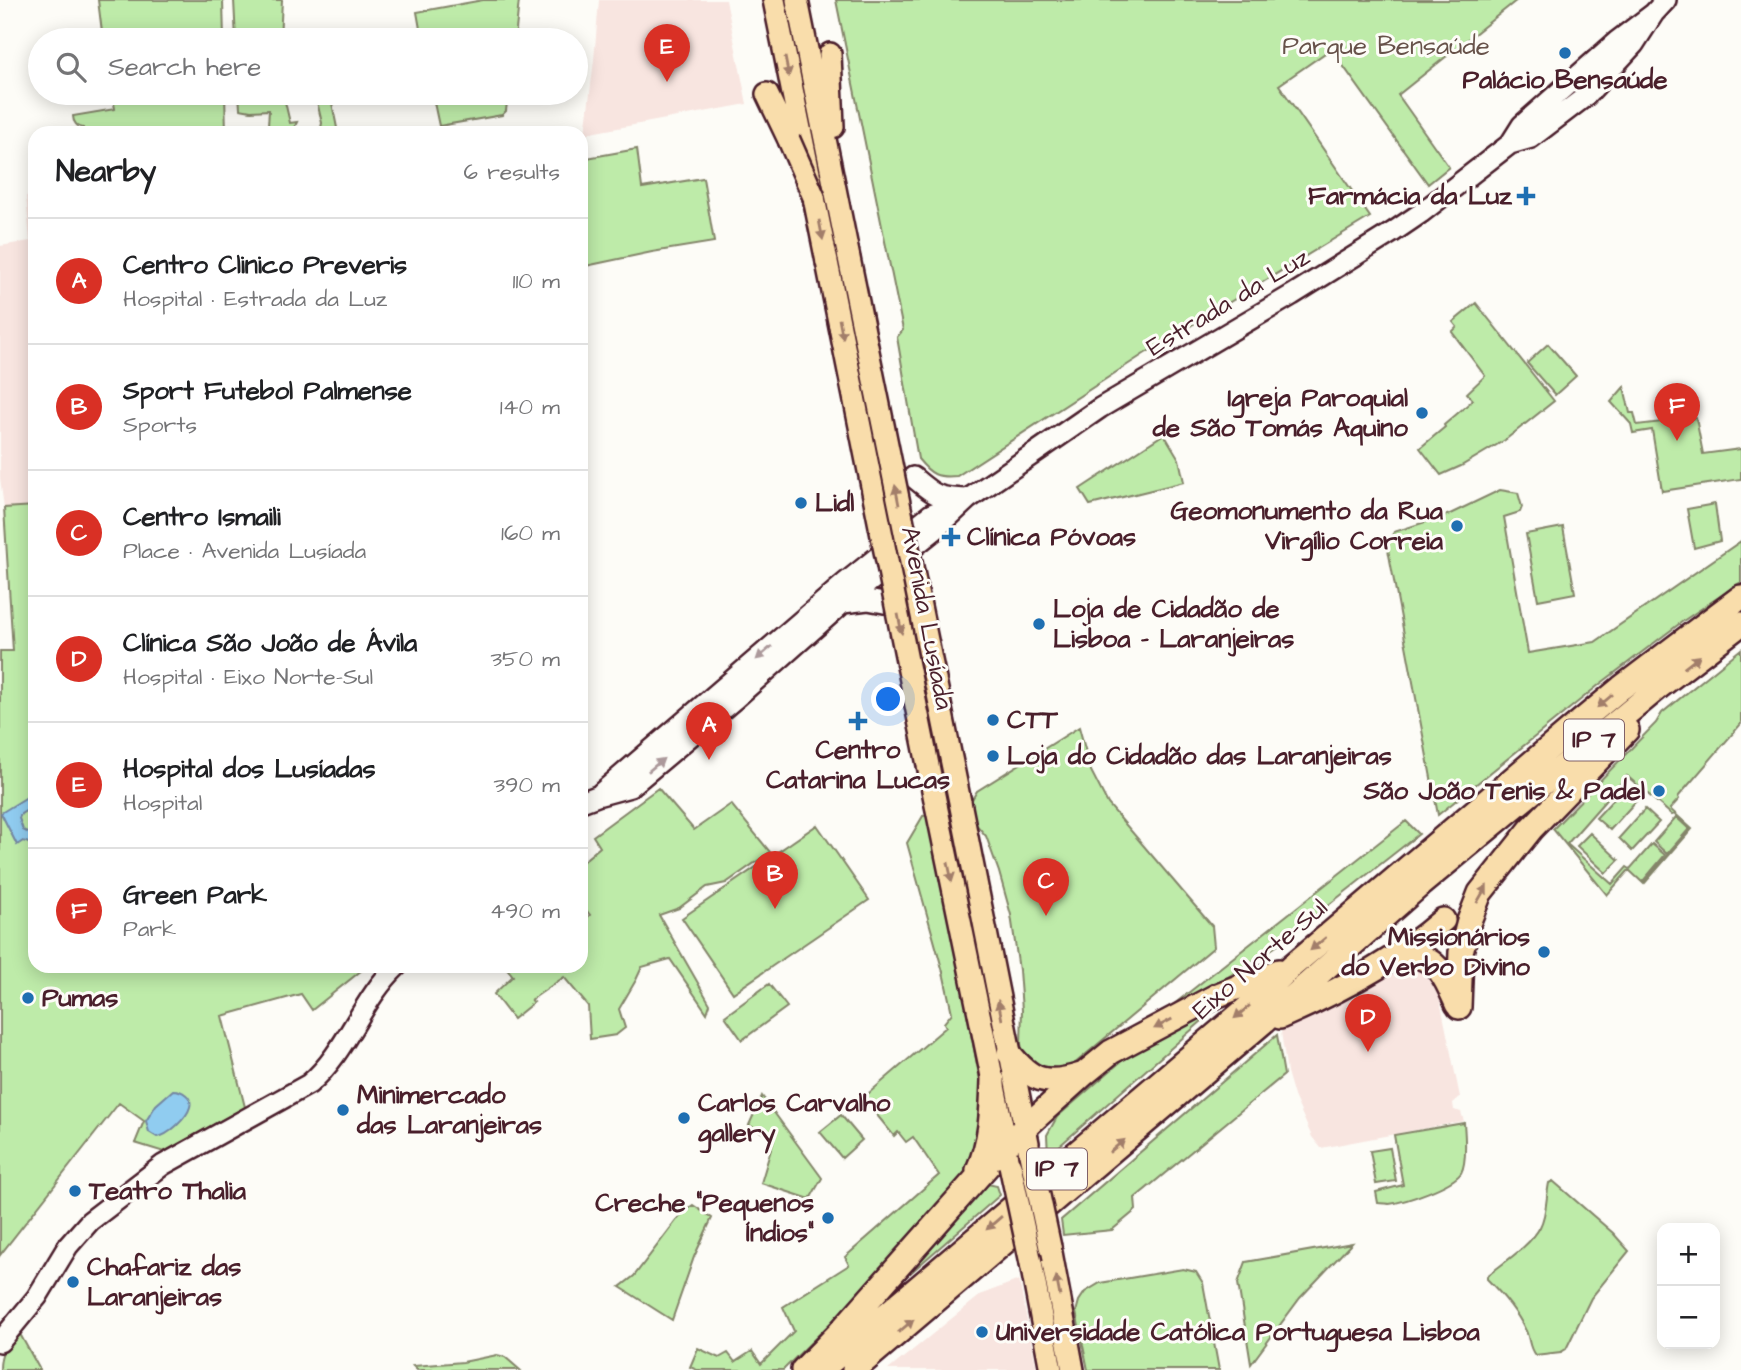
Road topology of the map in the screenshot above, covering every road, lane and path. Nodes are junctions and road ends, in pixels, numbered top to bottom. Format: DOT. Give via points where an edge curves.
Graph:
graph roads {
  1 [pos="774,0"];
  2 [pos="797,0"];
  3 [pos="1660,6"];
  4 [pos="830,54"];
  5 [pos="767,94"];
  6 [pos="828,130"];
  7 [pos="795,138"];
  8 [pos="914,477"];
  9 [pos="968,499"];
  10 [pos="1739,599"];
  11 [pos="843,603"];
  12 [pos="884,603"];
  13 [pos="1741,624"];
  14 [pos="743,670"];
  15 [pos="1658,687"];
  16 [pos="736,698"];
  17 [pos="589,799"];
  18 [pos="1414,877"];
  19 [pos="1443,920"];
  20 [pos="1388,960"];
  21 [pos="1292,966"];
  22 [pos="391,973"];
  23 [pos="1255,1028"];
  24 [pos="1009,1053"];
  25 [pos="1084,1074"];
  26 [pos="993,1080"];
  27 [pos="1027,1138"];
  28 [pos="1008,1155"];
  29 [pos="973,1182"];
  30 [pos="0,1342"];
  31 [pos="803,1370"];
  32 [pos="821,1370"];
  33 [pos="855,1370"];
  34 [pos="1051,1370"];
  35 [pos="1073,1370"];
  1 -- 7 [label="main road, one-way"];
  2 -- 6 [label="main road, Avenida Lusíada"];
  3 -- 9 [label="main road, Estrada da Luz" via="1634,44 1586,96 1531,138 1510,144 1393,232 1100,408"];
  4 -- 6 [label="main road"];
  5 -- 7 [label="main road"];
  24 -- 6 [label="main road, Avenida Lusíada, one-way, bridge" via="837,195"];
  7 -- 26 [label="main road, Avenida Lusíada, one-way, bridge" via="814,197"];
  8 -- 9 [label="main road" via="932,493"];
  9 -- 11 [label="main road, Estrada da Luz"];
  9 -- 14 [label="main road, Estrada da Luz, one-way" via="931,514"];
  10 -- 18 [label="highway, Eixo Norte-Sul / IP 7, one-way" via="1622,688 1445,835"];
  11 -- 12 [label="main road"];
  11 -- 16 [label="main road, Estrada da Luz"];
  15 -- 13 [label="highway, Eixo Norte-Sul / IP 7, one-way"];
  14 -- 16 [label="main road" via="734,684"];
  14 -- 17 [label="main road, Estrada da Luz"];
  15 -- 18 [label="highway, Eixo Norte-Sul / IP 7" via="1450,861"];
  20 -- 15 [label="highway, one-way" via="1413,955 1427,960 1437,967 1459,1007 1461,951 1480,893 1531,829 1635,722"];
  17 -- 16 [label="main road, Estrada da Luz, one-way" via="630,787"];
  18 -- 21 [label="highway, Eixo Norte-Sul / IP 7, one-way"];
  18 -- 23 [label="highway, Eixo Norte-Sul / IP 7"];
  19 -- 20 [label="highway"];
  20 -- 23 [label="highway" via="1318,1000"];
  21 -- 25 [label="highway, one-way" via="1218,995 1111,1052"];
  21 -- 32 [label="highway, Eixo Norte-Sul / IP 7, one-way"];
  22 -- 30 [label="main road" via="331,1062 309,1084 163,1165 90,1221"];
  33 -- 23 [label="highway, Eixo Norte-Sul / IP 7, one-way"];
  24 -- 25 [label="highway" via="1022,1070 1036,1078 1051,1081"];
  24 -- 27 [label="main road, Avenida Lusíada"];
  25 -- 27 [label="highway"];
  26 -- 28 [label="main road, Avenida Lusíada"];
  26 -- 29 [label="highway" via="991,1125"];
  27 -- 28 [label="highway"];
  35 -- 27 [label="main road, Avenida Lusíada, one-way, bridge"];
  28 -- 29 [label="highway"];
  28 -- 34 [label="main road, Avenida Lusíada, bridge"];
  29 -- 31 [label="highway"];
}
